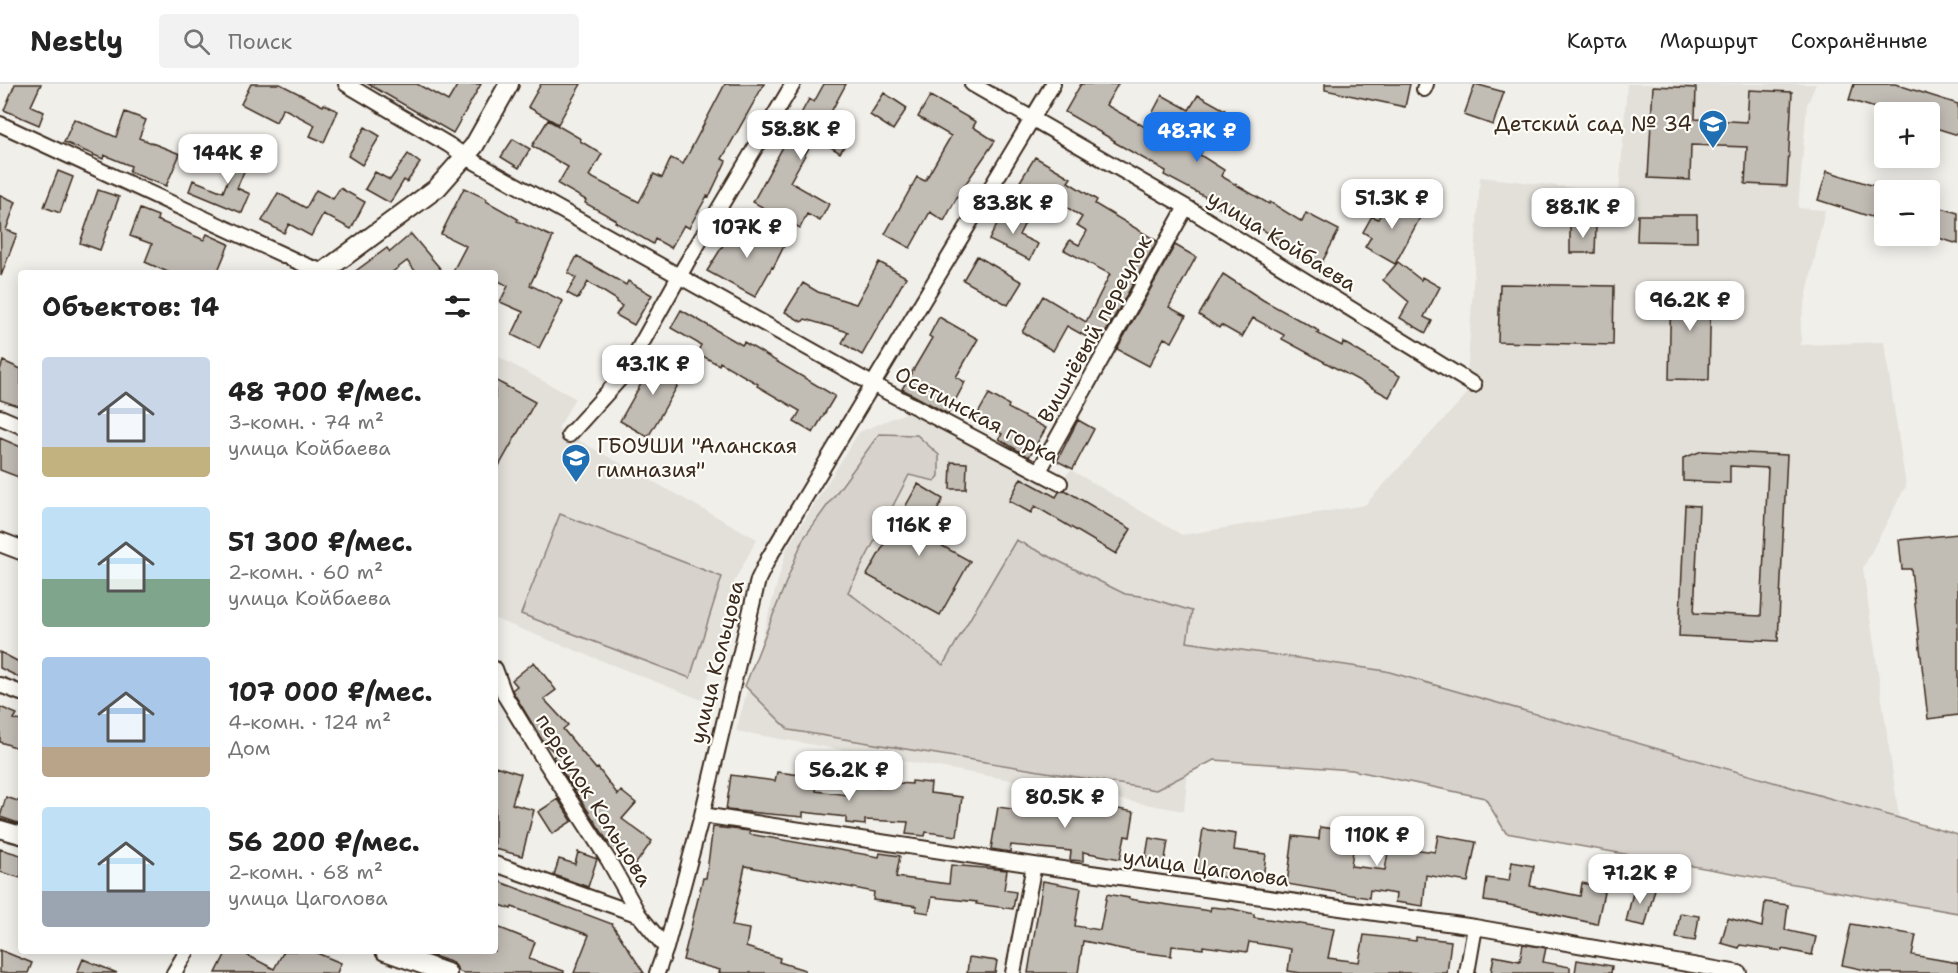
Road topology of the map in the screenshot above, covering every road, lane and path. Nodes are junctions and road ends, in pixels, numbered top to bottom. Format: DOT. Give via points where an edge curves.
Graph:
graph roads {
  1 [pos="346,84"];
  2 [pos="510,84"];
  3 [pos="793,84"];
  4 [pos="972,84"];
  5 [pos="1053,84"];
  6 [pos="1033,118"];
  7 [pos="0,124"];
  8 [pos="466,157"];
  9 [pos="1186,207"];
  10 [pos="318,270"];
  11 [pos="326,270"];
  12 [pos="679,275"];
  13 [pos="874,385"];
  14 [pos="1474,385"];
  15 [pos="0,417"];
  16 [pos="18,425"];
  17 [pos="569,435"];
  18 [pos="1039,471"];
  19 [pos="1060,483"];
  20 [pos="0,542"];
  21 [pos="18,549"];
  22 [pos="498,677"];
  23 [pos="0,685"];
  24 [pos="18,692"];
  25 [pos="702,815"];
  26 [pos="0,829"];
  27 [pos="18,835"];
  28 [pos="498,865"];
  29 [pos="1034,866"];
  30 [pos="639,915"];
  31 [pos="1474,927"];
  32 [pos="666,948"];
  33 [pos="185,954"];
  34 [pos="393,954"];
  35 [pos="174,973"];
  36 [pos="447,973"];
  37 [pos="657,973"];
  38 [pos="1013,973"];
  39 [pos="1467,973"];
  40 [pos="1739,973"];
  1 -- 8 [label="street, Осетинская горка"];
  2 -- 8 [label="main road"];
  3 -- 12 [label="street"];
  4 -- 6 [label="street, улица Койбаева"];
  5 -- 6 [label="street, улица Кольцова"];
  6 -- 9 [label="street, улица Койбаева"];
  6 -- 13 [label="street, улица Кольцова"];
  7 -- 10 [label="street"];
  8 -- 11 [label="main road" via="437,188"];
  8 -- 12 [label="street, Осетинская горка"];
  9 -- 14 [label="street, улица Койбаева"];
  9 -- 18 [label="street, Вишнёвый переулок"];
  12 -- 13 [label="street, Осетинская горка"];
  12 -- 17 [label="street" via="625,372"];
  13 -- 18 [label="street, Осетинская горка"];
  13 -- 25 [label="street, улица Кольцова" via="758,580"];
  15 -- 16 [label="street"];
  18 -- 19 [label="street, Осетинская горка"];
  20 -- 21 [label="main road"];
  22 -- 30 [label="street, переулок Кольцова" via="505,696"];
  23 -- 24 [label="street"];
  25 -- 29 [label="street, улица Цаголова"];
  25 -- 32 [label="street, улица Кольцова"];
  26 -- 27 [label="street"];
  28 -- 30 [label="street"];
  29 -- 31 [label="street, улица Цаголова"];
  29 -- 38 [label="street"];
  30 -- 32 [label="street, переулок Кольцова"];
  31 -- 39 [label="street"];
  31 -- 40 [label="street, улица Цаголова"];
  32 -- 37 [label="street, улица Кольцова"];
  33 -- 35 [label="street"];
  34 -- 36 [label="main road"];
}
